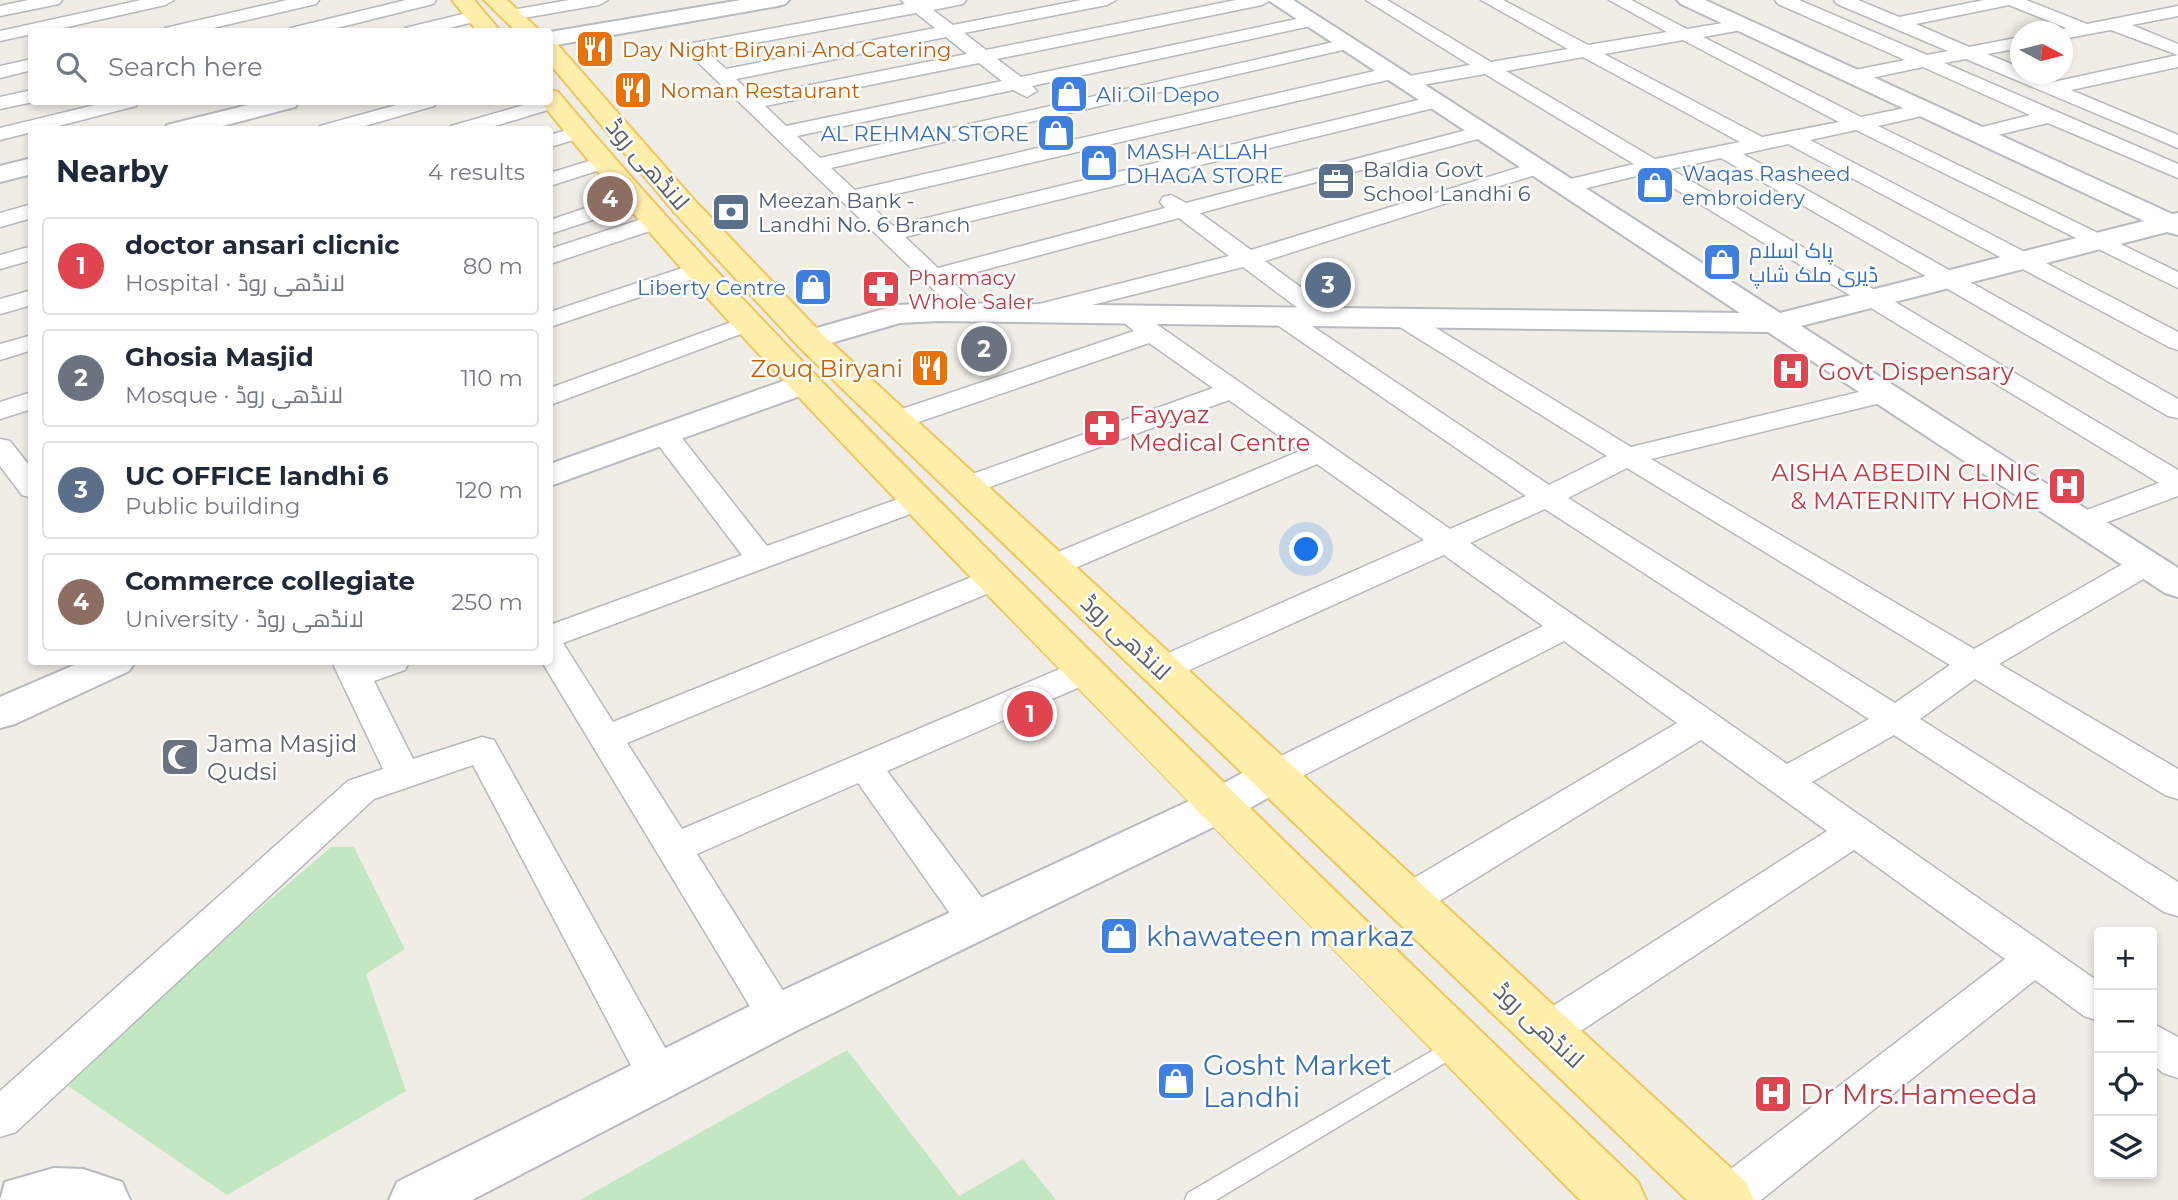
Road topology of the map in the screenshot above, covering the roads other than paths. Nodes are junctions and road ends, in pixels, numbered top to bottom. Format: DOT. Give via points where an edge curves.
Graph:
graph roads {
  1 [pos="53,0"];
  2 [pos="165,0"];
  3 [pos="310,0"];
  4 [pos="427,0"];
  5 [pos="495,0"];
  6 [pos="599,0"];
  7 [pos="775,0"];
  8 [pos="957,0"];
  9 [pos="1107,0"];
  10 [pos="1173,0"];
  11 [pos="1262,0"];
  12 [pos="1279,0"];
  13 [pos="1375,0"];
  14 [pos="1490,0"];
  15 [pos="1618,0"];
  16 [pos="1688,0"];
  17 [pos="1784,0"];
  18 [pos="1843,0"];
  19 [pos="2010,0"];
  20 [pos="136,3"];
  21 [pos="914,4"];
  22 [pos="0,11"];
  23 [pos="2178,11"];
  24 [pos="1194,13"];
  25 [pos="512,15"];
  26 [pos="476,16"];
  27 [pos="1311,21"];
  28 [pos="1897,23"];
  29 [pos="2112,24"];
  30 [pos="1741,25"];
  31 [pos="33,28"];
  32 [pos="168,28"];
  33 [pos="185,28"];
  34 [pos="313,28"];
  35 [pos="427,28"];
  36 [pos="526,28"];
  37 [pos="28,29"];
  38 [pos="2085,29"];
  39 [pos="950,30"];
  40 [pos="2073,32"];
  41 [pos="1682,33"];
  42 [pos="0,36"];
  43 [pos="553,38"];
  44 [pos="1227,39"];
  45 [pos="1347,44"];
  46 [pos="2010,44"];
  47 [pos="2178,50"];
  48 [pos="1586,51"];
  49 [pos="1969,53"];
  50 [pos="553,54"];
  51 [pos="981,55"];
  52 [pos="1926,61"];
  53 [pos="2178,61"];
  54 [pos="28,65"];
  55 [pos="1485,67"];
  56 [pos="0,72"];
  57 [pos="721,76"];
  58 [pos="1852,76"];
  59 [pos="1398,78"];
  60 [pos="1016,83"];
  61 [pos="2051,88"];
  62 [pos="28,97"];
  63 [pos="553,102"];
  64 [pos="1435,102"];
  65 [pos="0,103"];
  66 [pos="750,103"];
  67 [pos="117,105"];
  68 [pos="265,105"];
  69 [pos="417,105"];
  70 [pos="534,105"];
  71 [pos="1924,110"];
  72 [pos="1055,112"];
  73 [pos="2050,116"];
  74 [pos="2178,118"];
  75 [pos="1857,123"];
  76 [pos="32,126"];
  77 [pos="190,126"];
  78 [pos="341,126"];
  79 [pos="470,126"];
  80 [pos="28,127"];
  81 [pos="2142,127"];
  82 [pos="1482,132"];
  83 [pos="781,133"];
  84 [pos="0,134"];
  85 [pos="1977,134"];
  86 [pos="565,136"];
  87 [pos="1789,137"];
  88 [pos="1094,142"];
  89 [pos="2178,142"];
  90 [pos="1757,144"];
  91 [pos="1723,151"];
  92 [pos="606,162"];
  93 [pos="816,165"];
  94 [pos="28,167"];
  95 [pos="1649,167"];
  96 [pos="1537,168"];
  97 [pos="2178,172"];
  98 [pos="0,174"];
  99 [pos="1139,175"];
  100 [pos="553,179"];
  101 [pos="1566,187"];
  102 [pos="850,198"];
  103 [pos="645,210"];
  104 [pos="1181,210"];
  105 [pos="28,212"];
  106 [pos="0,220"];
  107 [pos="2175,224"];
  108 [pos="553,226"];
  109 [pos="888,233"];
  110 [pos="2099,240"];
  111 [pos="28,254"];
  112 [pos="553,256"];
  113 [pos="1246,259"];
  114 [pos="2023,259"];
  115 [pos="0,262"];
  116 [pos="700,269"];
  117 [pos="933,276"];
  118 [pos="1946,280"];
  119 [pos="2178,281"];
  120 [pos="28,299"];
  121 [pos="1870,299"];
  122 [pos="0,307"];
  123 [pos="971,312"];
  124 [pos="1032,313"];
  125 [pos="1127,315"];
  126 [pos="1282,317"];
  127 [pos="1327,318"];
  128 [pos="553,319"];
  129 [pos="1404,319"];
  130 [pos="748,323"];
  131 [pos="1775,323"];
  132 [pos="1153,333"];
  133 [pos="810,340"];
  134 [pos="2178,342"];
  135 [pos="28,343"];
  136 [pos="0,352"];
  137 [pos="803,384"];
  138 [pos="1233,390"];
  139 [pos="1884,394"];
  140 [pos="553,396"];
  141 [pos="28,401"];
  142 [pos="2178,410"];
  143 [pos="0,411"];
  144 [pos="894,421"];
  145 [pos="664,434"];
  146 [pos="1321,452"];
  147 [pos="15,457"];
  148 [pos="1628,457"];
  149 [pos="553,475"];
  150 [pos="28,481"];
  151 [pos="2178,484"];
  152 [pos="963,487"];
  153 [pos="1547,497"];
  154 [pos="919,501"];
  155 [pos="2081,522"];
  156 [pos="1447,541"];
  157 [pos="761,559"];
  158 [pos="2146,564"];
  159 [pos="1050,567"];
  160 [pos="995,579"];
  161 [pos="2178,585"];
  162 [pos="1567,627"];
  163 [pos="553,635"];
  164 [pos="553,653"];
  165 [pos="1975,663"];
  166 [pos="108,665"];
  167 [pos="375,665"];
  168 [pos="351,669"];
  169 [pos="1161,669"];
  170 [pos="1086,671"];
  171 [pos="0,714"];
  172 [pos="1896,719"];
  173 [pos="1703,723"];
  174 [pos="606,738"];
  175 [pos="865,767"];
  176 [pos="403,775"];
  177 [pos="1272,776"];
  178 [pos="1785,781"];
  179 [pos="2178,786"];
  180 [pos="1218,806"];
  181 [pos="1855,831"];
  182 [pos="674,848"];
  183 [pos="2178,901"];
  184 [pos="1406,902"];
  185 [pos="977,921"];
  186 [pos="2035,958"];
  187 [pos="2094,1000"];
  188 [pos="778,1016"];
  189 [pos="1546,1032"];
  190 [pos="1459,1044"];
  191 [pos="2157,1045"];
  192 [pos="2178,1060"];
  193 [pos="659,1077"];
  194 [pos="0,1118"];
  195 [pos="25,1200"];
  196 [pos="102,1200"];
  197 [pos="417,1200"];
  198 [pos="1196,1200"];
  199 [pos="1618,1200"];
  200 [pos="1726,1200"];
  1 -- 22 [label="street"];
  2 -- 20 [label="street"];
  3 -- 33 [label="street"];
  4 -- 34 [label="street"];
  5 -- 25 [label="main road"];
  6 -- 25 [label="street"];
  7 -- 43 [label="street"];
  8 -- 21 [label="street"];
  9 -- 39 [label="street"];
  10 -- 24 [label="street"];
  11 -- 24 [label="street"];
  12 -- 27 [label="street"];
  13 -- 55 [label="street"];
  14 -- 48 [label="street"];
  15 -- 41 [label="street"];
  16 -- 30 [label="street"];
  17 -- 52 [label="street"];
  18 -- 28 [label="street"];
  19 -- 28 [label="street"];
  19 -- 38 [label="street"];
  20 -- 31 [label="street"];
  20 -- 32 [label="street"];
  21 -- 39 [label="street"];
  21 -- 57 [label="street" via="692,49"];
  23 -- 29 [label="street"];
  24 -- 44 [label="street"];
  24 -- 51 [label="street"];
  25 -- 36 [label="main road"];
  26 -- 35 [label="street"];
  27 -- 44 [label="street"];
  27 -- 45 [label="street"];
  28 -- 49 [label="street"];
  29 -- 38 [label="street"];
  29 -- 47 [label="street"];
  30 -- 41 [label="street"];
  30 -- 58 [label="street"];
  37 -- 42 [label="street"];
  38 -- 40 [label="street"];
  39 -- 51 [label="street"];
  39 -- 57 [label="street"];
  41 -- 48 [label="street"];
  41 -- 75 [label="street"];
  44 -- 60 [label="street"];
  45 -- 59 [label="street"];
  45 -- 72 [label="street"];
  46 -- 49 [label="street"];
  48 -- 55 [label="street"];
  48 -- 90 [label="street"];
  49 -- 52 [label="street"];
  49 -- 61 [label="street"];
  50 -- 133 [label="main road, لانڈھی روڈ" via="685,207"];
  51 -- 60 [label="street"];
  51 -- 66 [label="street"];
  52 -- 58 [label="street"];
  52 -- 73 [label="street"];
  53 -- 61 [label="street"];
  54 -- 56 [label="street"];
  55 -- 59 [label="street"];
  55 -- 95 [label="street"];
  57 -- 66 [label="street"];
  58 -- 71 [label="street"];
  59 -- 64 [label="street"];
  59 -- 88 [label="street"];
  60 -- 72 [label="street"];
  60 -- 83 [label="street"];
  61 -- 81 [label="street"];
  62 -- 65 [label="street"];
  63 -- 86 [label="main road, لانڈھی روڈ"];
  64 -- 82 [label="street"];
  64 -- 99 [label="street"];
  66 -- 83 [label="street"];
  67 -- 76 [label="street"];
  68 -- 77 [label="street"];
  69 -- 78 [label="street"];
  70 -- 79 [label="street"];
  71 -- 75 [label="street"];
  71 -- 85 [label="street"];
  72 -- 88 [label="street"];
  72 -- 93 [label="street"];
  73 -- 85 [label="street"];
  73 -- 97 [label="street"];
  74 -- 81 [label="street"];
  75 -- 87 [label="street"];
  75 -- 110 [label="street"];
  80 -- 84 [label="street"];
  81 -- 89 [label="street"];
  82 -- 96 [label="street"];
  82 -- 104 [label="street"];
  83 -- 93 [label="street"];
  85 -- 107 [label="street"];
  86 -- 92 [label="main road, لانڈھی روڈ"];
  87 -- 90 [label="street"];
  87 -- 114 [label="street"];
  88 -- 99 [label="street"];
  88 -- 102 [label="street"];
  90 -- 91 [label="street"];
  91 -- 95 [label="street"];
  91 -- 118 [label="street"];
  92 -- 100 [label="street"];
  92 -- 103 [label="main road, لانڈھی روڈ"];
  93 -- 102 [label="street"];
  94 -- 98 [label="street"];
  95 -- 101 [label="street"];
  95 -- 121 [label="street"];
  96 -- 101 [label="street"];
  96 -- 113 [label="street"];
  99 -- 104 [label="street"];
  99 -- 109 [label="street"];
  101 -- 131 [label="street"];
  102 -- 109 [label="street"];
  103 -- 108 [label="street"];
  103 -- 112 [label="street"];
  103 -- 116 [label="main road, لانڈھی روڈ"];
  104 -- 113 [label="street"];
  104 -- 117 [label="street"];
  105 -- 106 [label="street"];
  107 -- 110 [label="street"];
  109 -- 117 [label="street"];
  110 -- 114 [label="street"];
  110 -- 119 [label="street"];
  111 -- 115 [label="street"];
  113 -- 124 [label="street"];
  113 -- 127 [label="street"];
  114 -- 118 [label="street"];
  114 -- 134 [label="street"];
  116 -- 128 [label="street"];
  116 -- 130 [label="main road, لانڈھی روڈ"];
  117 -- 123 [label="street"];
  118 -- 121 [label="street"];
  118 -- 142 [label="street"];
  120 -- 122 [label="street"];
  121 -- 131 [label="street"];
  121 -- 151 [label="street"];
  123 -- 124 [label="street"];
  123 -- 133 [label="street" via="898,314"];
  124 -- 125 [label="street"];
  125 -- 126 [label="street"];
  125 -- 132 [label="street"];
  126 -- 127 [label="street"];
  126 -- 153 [label="street"];
  127 -- 129 [label="street"];
  129 -- 131 [label="street"];
  129 -- 148 [label="street"];
  130 -- 137 [label="main road, لانڈھی روڈ"];
  130 -- 140 [label="street"];
  131 -- 139 [label="street"];
  132 -- 138 [label="street"];
  132 -- 144 [label="street"];
  133 -- 144 [label="main road, لانڈھی روڈ"];
  135 -- 136 [label="street"];
  137 -- 145 [label="street"];
  137 -- 154 [label="main road, لانڈھی روڈ"];
  138 -- 146 [label="street"];
  138 -- 152 [label="street"];
  139 -- 148 [label="street"];
  139 -- 155 [label="street"];
  141 -- 143 [label="street"];
  144 -- 152 [label="main road, لانڈھی روڈ"];
  145 -- 149 [label="street"];
  145 -- 157 [label="street"];
  146 -- 156 [label="street"];
  146 -- 159 [label="street"];
  147 -- 150 [label="street"];
  148 -- 153 [label="street"];
  148 -- 165 [label="street"];
  151 -- 155 [label="street"];
  152 -- 159 [label="main road, لانڈھی روڈ"];
  153 -- 156 [label="street"];
  153 -- 172 [label="street"];
  154 -- 157 [label="street"];
  154 -- 160 [label="main road, لانڈھی روڈ"];
  155 -- 158 [label="street"];
  156 -- 162 [label="street"];
  156 -- 169 [label="street"];
  157 -- 163 [label="street"];
  158 -- 161 [label="street"];
  158 -- 165 [label="street"];
  159 -- 169 [label="main road, لانڈھی روڈ"];
  160 -- 170 [label="main road, لانڈھی روڈ"];
  160 -- 174 [label="street"];
  162 -- 173 [label="street"];
  162 -- 177 [label="street"];
  164 -- 174 [label="street"];
  165 -- 172 [label="street"];
  165 -- 179 [label="street"];
  166 -- 171 [label="street"];
  167 -- 168 [label="street"];
  168 -- 176 [label="street"];
  169 -- 177 [label="main road, لانڈھی روڈ"];
  170 -- 175 [label="street"];
  170 -- 180 [label="main road, لانڈھی روڈ"];
  172 -- 178 [label="street"];
  172 -- 183 [label="street"];
  173 -- 178 [label="street"];
  173 -- 184 [label="street"];
  174 -- 182 [label="street"];
  175 -- 182 [label="street"];
  175 -- 185 [label="street"];
  176 -- 193 [label="street" via="482,749"];
  176 -- 194 [label="street" via="361,790"];
  177 -- 180 [label="street"];
  177 -- 184 [label="main road, لانڈھی روڈ"];
  178 -- 181 [label="street"];
  180 -- 185 [label="street"];
  180 -- 190 [label="main road, لانڈھی روڈ"];
  181 -- 186 [label="street"];
  181 -- 189 [label="street"];
  182 -- 188 [label="street"];
  184 -- 189 [label="main road, لانڈھی روڈ"];
  185 -- 188 [label="street"];
  186 -- 187 [label="street"];
  186 -- 200 [label="street"];
  188 -- 193 [label="street"];
  189 -- 200 [label="main road, لانڈھی روڈ"];
  190 -- 198 [label="lane"];
  190 -- 199 [label="main road, لانڈھی روڈ"];
  191 -- 192 [label="street"];
  193 -- 197 [label="street"];
  195 -- 196 [label="street" via="78,1192"];
}
